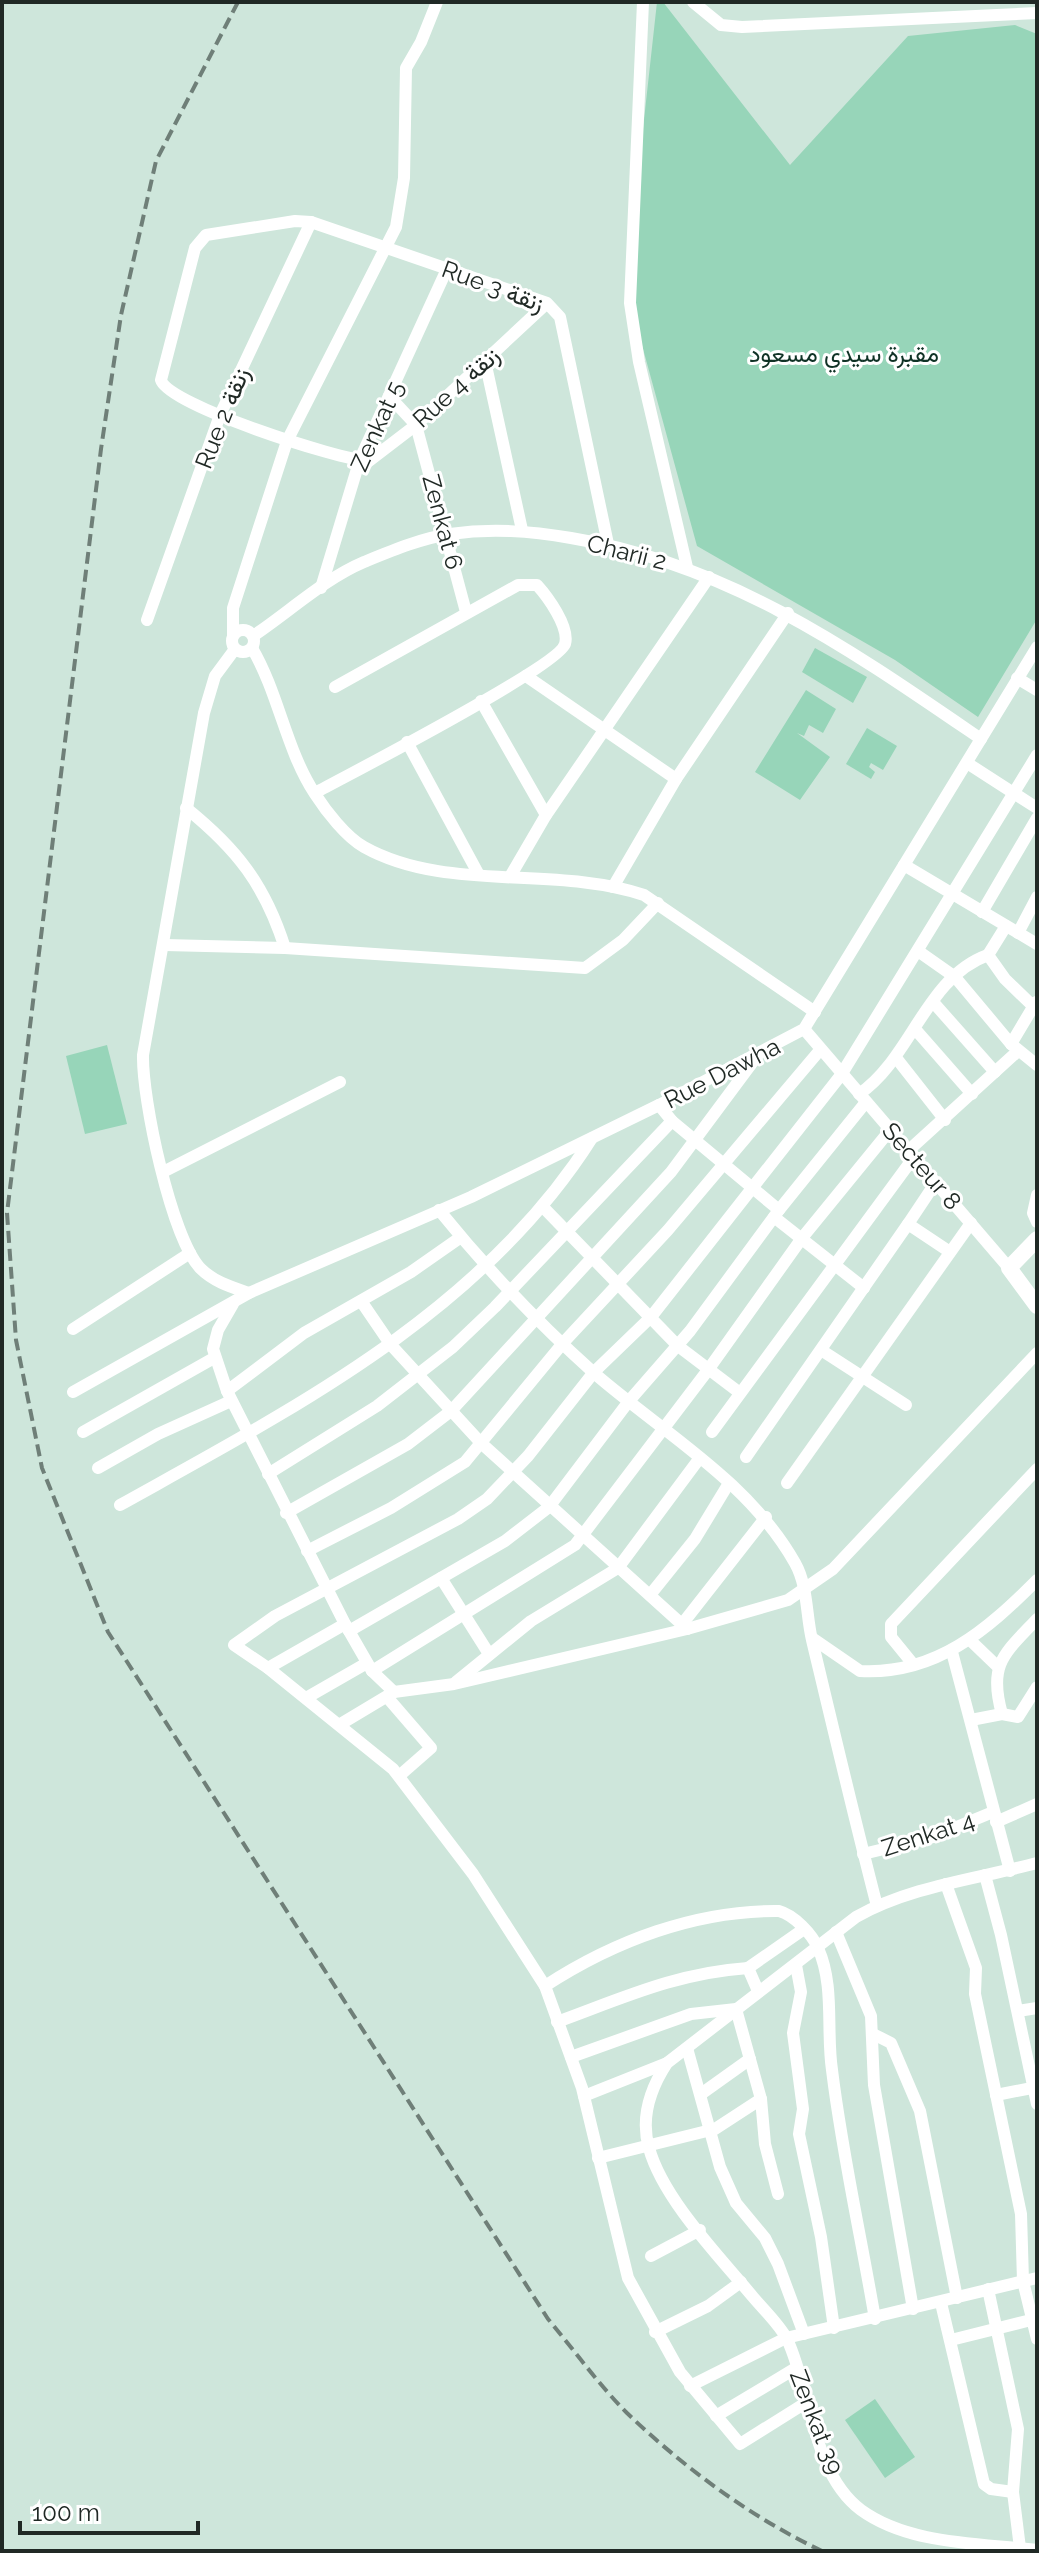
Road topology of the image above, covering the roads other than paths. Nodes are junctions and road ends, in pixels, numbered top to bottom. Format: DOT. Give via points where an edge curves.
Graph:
graph roads {
  1 [pos="437,2"];
  2 [pos="643,2"];
  3 [pos="693,2"];
  4 [pos="1037,13"];
  5 [pos="311,222"];
  6 [pos="386,247"];
  7 [pos="447,269"];
  8 [pos="547,303"];
  9 [pos="485,361"];
  10 [pos="389,396"];
  11 [pos="220,415"];
  12 [pos="416,425"];
  13 [pos="287,441"];
  14 [pos="360,459"];
  15 [pos="522,530"];
  16 [pos="447,534"];
  17 [pos="608,544"];
  18 [pos="687,567"];
  19 [pos="709,577"];
  20 [pos="321,588"];
  21 [pos="466,612"];
  22 [pos="788,613"];
  23 [pos="147,620"];
  24 [pos="253,642"];
  25 [pos="234,643"];
  26 [pos="1037,647"];
  27 [pos="526,676"];
  28 [pos="1017,678"];
  29 [pos="335,687"];
  30 [pos="1037,690"];
  31 [pos="481,701"];
  32 [pos="605,728"];
  33 [pos="981,739"];
  34 [pos="407,742"];
  35 [pos="1037,755"];
  36 [pos="967,763"];
  37 [pos="676,779"];
  38 [pos="315,793"];
  39 [pos="1014,794"];
  40 [pos="186,808"];
  41 [pos="1037,808"];
  42 [pos="546,815"];
  43 [pos="1037,818"];
  44 [pos="904,865"];
  45 [pos="479,875"];
  46 [pos="511,875"];
  47 [pos="613,887"];
  48 [pos="952,893"];
  49 [pos="1037,898"];
  50 [pos="658,903"];
  51 [pos="982,912"];
  52 [pos="1012,930"];
  53 [pos="1037,944"];
  54 [pos="165,945"];
  55 [pos="285,948"];
  56 [pos="918,951"];
  57 [pos="988,955"];
  58 [pos="955,977"];
  59 [pos="933,1002"];
  60 [pos="1034,1010"];
  61 [pos="815,1012"];
  62 [pos="804,1029"];
  63 [pos="915,1029"];
  64 [pos="1014,1047"];
  65 [pos="820,1050"];
  66 [pos="760,1053"];
  67 [pos="897,1059"];
  68 [pos="1037,1065"];
  69 [pos="995,1072"];
  70 [pos="841,1075"];
  71 [pos="340,1082"];
  72 [pos="972,1094"];
  73 [pos="862,1098"];
  74 [pos="659,1105"];
  75 [pos="945,1120"];
  76 [pos="672,1121"];
  77 [pos="891,1129"];
  78 [pos="592,1138"];
  79 [pos="696,1142"];
  80 [pos="911,1153"];
  81 [pos="724,1166"];
  82 [pos="163,1172"];
  83 [pos="936,1182"];
  84 [pos="753,1188"];
  85 [pos="1037,1195"];
  86 [pos="542,1206"];
  87 [pos="439,1210"];
  88 [pos="776,1213"];
  89 [pos="1037,1222"];
  90 [pos="971,1223"];
  91 [pos="908,1224"];
  92 [pos="567,1232"];
  93 [pos="461,1237"];
  94 [pos="802,1238"];
  95 [pos="1037,1239"];
  96 [pos="950,1252"];
  97 [pos="190,1253"];
  98 [pos="593,1259"];
  99 [pos="833,1263"];
  100 [pos="486,1266"];
  101 [pos="1009,1268"];
  102 [pos="619,1285"];
  103 [pos="864,1288"];
  104 [pos="510,1291"];
  105 [pos="249,1293"];
  106 [pos="361,1301"];
  107 [pos="233,1304"];
  108 [pos="1037,1306"];
  109 [pos="536,1316"];
  110 [pos="651,1317"];
  111 [pos="73,1329"];
  112 [pos="563,1343"];
  113 [pos="391,1345"];
  114 [pos="678,1346"];
  115 [pos="821,1350"];
  116 [pos="1037,1353"];
  117 [pos="214,1358"];
  118 [pos="708,1370"];
  119 [pos="594,1372"];
  120 [pos="418,1376"];
  121 [pos="862,1377"];
  122 [pos="73,1392"];
  123 [pos="740,1393"];
  124 [pos="229,1396"];
  125 [pos="629,1401"];
  126 [pos="906,1405"];
  127 [pos="451,1411"];
  128 [pos="665,1428"];
  129 [pos="83,1432"];
  130 [pos="712,1432"];
  131 [pos="248,1433"];
  132 [pos="481,1443"];
  133 [pos="746,1457"];
  134 [pos="699,1459"];
  135 [pos="98,1468"];
  136 [pos="1037,1469"];
  137 [pos="513,1473"];
  138 [pos="268,1474"];
  139 [pos="729,1483"];
  140 [pos="787,1483"];
  141 [pos="120,1505"];
  142 [pos="549,1507"];
  143 [pos="286,1513"];
  144 [pos="766,1517"];
  145 [pos="582,1538"];
  146 [pos="307,1551"];
  147 [pos="618,1568"];
  148 [pos="441,1578"];
  149 [pos="1037,1580"];
  150 [pos="327,1589"];
  151 [pos="805,1592"];
  152 [pos="650,1595"];
  153 [pos="1020,1598"];
  154 [pos="464,1614"];
  155 [pos="1037,1617"];
  156 [pos="685,1626"];
  157 [pos="347,1627"];
  158 [pos="812,1638"];
  159 [pos="971,1641"];
  160 [pos="952,1652"];
  161 [pos="489,1654"];
  162 [pos="913,1664"];
  163 [pos="997,1666"];
  164 [pos="370,1667"];
  165 [pos="268,1668"];
  166 [pos="454,1684"];
  167 [pos="1037,1687"];
  168 [pos="391,1694"];
  169 [pos="306,1698"];
  170 [pos="1002,1714"];
  171 [pos="971,1720"];
  172 [pos="339,1725"];
  173 [pos="399,1776"];
  174 [pos="1037,1804"];
  175 [pos="994,1817"];
  176 [pos="863,1854"];
  177 [pos="1037,1864"];
  178 [pos="1010,1871"];
  179 [pos="985,1875"];
  180 [pos="946,1884"];
  181 [pos="877,1906"];
  182 [pos="804,1929"];
  183 [pos="836,1932"];
  184 [pos="818,1947"];
  185 [pos="796,1965"];
  186 [pos="748,1968"];
  187 [pos="545,1986"];
  188 [pos="758,1991"];
  189 [pos="1037,2008"];
  190 [pos="736,2009"];
  191 [pos="1018,2011"];
  192 [pos="557,2022"];
  193 [pos="873,2034"];
  194 [pos="687,2048"];
  195 [pos="571,2057"];
  196 [pos="750,2059"];
  197 [pos="667,2063"];
  198 [pos="1035,2087"];
  199 [pos="701,2094"];
  200 [pos="996,2095"];
  201 [pos="584,2096"];
  202 [pos="761,2099"];
  203 [pos="1037,2104"];
  204 [pos="711,2131"];
  205 [pos="648,2145"];
  206 [pos="598,2158"];
  207 [pos="778,2194"];
  208 [pos="700,2230"];
  209 [pos="651,2256"];
  210 [pos="1037,2278"];
  211 [pos="1023,2281"];
  212 [pos="741,2282"];
  213 [pos="988,2289"];
  214 [pos="957,2298"];
  215 [pos="941,2303"];
  216 [pos="913,2309"];
  217 [pos="875,2319"];
  218 [pos="994,2327"];
  219 [pos="834,2328"];
  220 [pos="1035,2331"];
  221 [pos="655,2332"];
  222 [pos="804,2334"];
  223 [pos="786,2338"];
  224 [pos="951,2340"];
  225 [pos="796,2368"];
  226 [pos="690,2386"];
  227 [pos="807,2402"];
  228 [pos="716,2416"];
  229 [pos="1013,2492"];
  230 [pos="1016,2549"];
  231 [pos="1037,2550"];
  1 -- 6 [label="street" via="406,68 401,207"];
  2 -- 18 [label="street" via="630,303"];
  3 -- 4 [label="street" via="721,25 742,27"];
  5 -- 6 [label="street, Rue 3 زنقة"];
  5 -- 11 [label="street, Rue 2 زنقة"];
  5 -- 11 [label="street, Rue 3 زنقة" via="199,239 161,380 169,391"];
  6 -- 7 [label="street, Rue 3 زنقة"];
  6 -- 13 [label="street"];
  7 -- 8 [label="street, Rue 3 زنقة"];
  7 -- 10 [label="street, Zenkat 5"];
  8 -- 9 [label="street, Rue 4 زنقة"];
  8 -- 17 [label="street, Rue 3 زنقة" via="560,317"];
  9 -- 12 [label="street, Rue 4 زنقة"];
  9 -- 15 [label="street"];
  10 -- 12 [label="street, Zenkat 6"];
  10 -- 14 [label="street, Zenkat 5"];
  11 -- 13 [label="street"];
  11 -- 23 [label="street, Rue 2 زنقة"];
  12 -- 14 [label="street, Rue 4 زنقة" via="376,459"];
  12 -- 16 [label="street, Zenkat 6"];
  13 -- 14 [label="street"];
  13 -- 25 [label="street" via="233,608"];
  14 -- 20 [label="street, Zenkat 5"];
  15 -- 16 [label="street, Charii 2"];
  15 -- 17 [label="street, Charii 2"];
  16 -- 20 [label="street, Charii 2" via="362,563"];
  16 -- 21 [label="street, Zenkat 6"];
  17 -- 18 [label="street, Charii 2"];
  18 -- 19 [label="street, Charii 2"];
  19 -- 22 [label="street, Charii 2"];
  19 -- 32 [label="street"];
  20 -- 24 [label="street, Charii 2"];
  21 -- 27 [label="street" via="518,585 530,583 541,590 564,628 565,644"];
  21 -- 29 [label="street"];
  22 -- 33 [label="street, Charii 2"];
  22 -- 37 [label="street"];
  24 -- 25 [label="street" via="245,653"];
  24 -- 25 [label="street" via="243,630"];
  24 -- 38 [label="street"];
  25 -- 40 [label="street" via="215,676"];
  26 -- 28 [label="street, Rue Dawha"];
  27 -- 31 [label="street"];
  27 -- 32 [label="street"];
  28 -- 30 [label="street"];
  28 -- 33 [label="street, Rue Dawha"];
  31 -- 34 [label="street"];
  31 -- 42 [label="street"];
  32 -- 37 [label="street"];
  32 -- 42 [label="street"];
  33 -- 36 [label="street, Rue Dawha"];
  34 -- 38 [label="street"];
  34 -- 45 [label="street"];
  35 -- 39 [label="street"];
  36 -- 39 [label="street"];
  36 -- 44 [label="street, Rue Dawha"];
  37 -- 47 [label="street"];
  38 -- 45 [label="street" via="361,846 396,862"];
  39 -- 41 [label="street"];
  39 -- 48 [label="street"];
  40 -- 54 [label="street"];
  40 -- 55 [label="street" via="234,850 251,873"];
  42 -- 46 [label="street"];
  43 -- 51 [label="street"];
  44 -- 48 [label="street"];
  44 -- 61 [label="street, Rue Dawha"];
  45 -- 46 [label="street"];
  46 -- 47 [label="street"];
  47 -- 50 [label="street"];
  48 -- 51 [label="street"];
  48 -- 56 [label="street"];
  49 -- 52 [label="street"];
  50 -- 55 [label="street" via="623,940 585,968"];
  50 -- 61 [label="street"];
  51 -- 52 [label="street"];
  52 -- 53 [label="street"];
  52 -- 57 [label="street"];
  54 -- 55 [label="street"];
  54 -- 82 [label="street" via="142,1076"];
  56 -- 58 [label="street"];
  56 -- 70 [label="street"];
  57 -- 58 [label="street"];
  57 -- 60 [label="street"];
  58 -- 59 [label="street"];
  58 -- 64 [label="street"];
  59 -- 63 [label="street"];
  59 -- 69 [label="street"];
  60 -- 64 [label="street"];
  61 -- 62 [label="street, Rue Dawha"];
  62 -- 65 [label="street, Secteur 8"];
  62 -- 66 [label="street, Rue Dawha"];
  63 -- 67 [label="street"];
  63 -- 72 [label="street"];
  64 -- 68 [label="street"];
  64 -- 69 [label="street"];
  65 -- 70 [label="street, Secteur 8"];
  65 -- 81 [label="street"];
  66 -- 74 [label="street, Rue Dawha"];
  66 -- 79 [label="street"];
  67 -- 73 [label="street"];
  67 -- 75 [label="street"];
  69 -- 72 [label="street"];
  70 -- 73 [label="street, Secteur 8"];
  70 -- 84 [label="street"];
  71 -- 82 [label="street"];
  72 -- 75 [label="street"];
  73 -- 77 [label="street, Secteur 8"];
  73 -- 88 [label="street"];
  74 -- 76 [label="street"];
  74 -- 78 [label="street, Rue Dawha"];
  75 -- 80 [label="street"];
  76 -- 79 [label="street"];
  76 -- 92 [label="street"];
  77 -- 80 [label="street, Secteur 8"];
  77 -- 94 [label="street"];
  78 -- 86 [label="street"];
  78 -- 87 [label="street, Rue Dawha"];
  79 -- 81 [label="street"];
  79 -- 98 [label="street"];
  80 -- 83 [label="street, Secteur 8"];
  80 -- 99 [label="street"];
  81 -- 84 [label="street"];
  81 -- 102 [label="street"];
  82 -- 97 [label="street"];
  83 -- 90 [label="street, Secteur 8"];
  83 -- 91 [label="street"];
  84 -- 88 [label="street"];
  84 -- 110 [label="street"];
  85 -- 89 [label="street"];
  86 -- 92 [label="street"];
  86 -- 100 [label="street"];
  87 -- 93 [label="street"];
  87 -- 105 [label="street, Rue Dawha"];
  88 -- 94 [label="street"];
  88 -- 114 [label="street"];
  90 -- 96 [label="street"];
  90 -- 101 [label="street, Secteur 8"];
  91 -- 96 [label="street"];
  91 -- 103 [label="street"];
  92 -- 98 [label="street"];
  92 -- 104 [label="street"];
  93 -- 100 [label="street"];
  93 -- 106 [label="street"];
  94 -- 99 [label="street"];
  94 -- 118 [label="street"];
  95 -- 101 [label="street"];
  96 -- 121 [label="street"];
  97 -- 105 [label="street" via="215,1280"];
  97 -- 111 [label="street"];
  98 -- 102 [label="street"];
  98 -- 109 [label="street"];
  99 -- 103 [label="street"];
  99 -- 123 [label="street"];
  100 -- 104 [label="street"];
  100 -- 113 [label="street"];
  101 -- 108 [label="street, Secteur 8"];
  102 -- 110 [label="street"];
  102 -- 112 [label="street"];
  103 -- 115 [label="street"];
  104 -- 109 [label="street"];
  104 -- 120 [label="street"];
  105 -- 107 [label="street, Rue Dawha"];
  106 -- 113 [label="street"];
  106 -- 124 [label="street" via="304,1333"];
  107 -- 117 [label="street" via="216,1337"];
  107 -- 122 [label="street, Rue Dawha"];
  109 -- 112 [label="street"];
  109 -- 127 [label="street"];
  110 -- 114 [label="street"];
  110 -- 119 [label="street"];
  112 -- 119 [label="street"];
  112 -- 132 [label="street"];
  113 -- 120 [label="street"];
  113 -- 131 [label="street"];
  114 -- 118 [label="street"];
  114 -- 125 [label="street"];
  115 -- 121 [label="street"];
  115 -- 133 [label="street"];
  116 -- 151 [label="street" via="879,1522"];
  117 -- 124 [label="street"];
  117 -- 129 [label="street"];
  118 -- 123 [label="street"];
  118 -- 128 [label="street"];
  119 -- 125 [label="street"];
  119 -- 137 [label="street"];
  120 -- 127 [label="street"];
  120 -- 138 [label="street"];
  121 -- 126 [label="street"];
  121 -- 140 [label="street"];
  123 -- 130 [label="street"];
  124 -- 131 [label="street"];
  124 -- 135 [label="street"];
  125 -- 128 [label="street"];
  125 -- 142 [label="street"];
  127 -- 132 [label="street"];
  127 -- 143 [label="street" via="408,1444"];
  128 -- 134 [label="street"];
  128 -- 145 [label="street"];
  131 -- 138 [label="street"];
  131 -- 141 [label="street"];
  132 -- 137 [label="street"];
  132 -- 146 [label="street" via="453,1472"];
  134 -- 139 [label="street"];
  134 -- 147 [label="street"];
  136 -- 162 [label="street" via="891,1624 891,1637"];
  137 -- 142 [label="street"];
  137 -- 150 [label="street" via="458,1519"];
  138 -- 143 [label="street"];
  139 -- 144 [label="street"];
  139 -- 152 [label="street" via="695,1539"];
  142 -- 145 [label="street"];
  142 -- 148 [label="street" via="517,1534"];
  143 -- 146 [label="street"];
  144 -- 151 [label="street" via="798,1569"];
  144 -- 156 [label="street"];
  145 -- 147 [label="street"];
  145 -- 154 [label="street"];
  146 -- 150 [label="street"];
  147 -- 152 [label="street"];
  147 -- 161 [label="street" via="531,1621"];
  148 -- 154 [label="street"];
  148 -- 157 [label="street"];
  149 -- 153 [label="street"];
  150 -- 157 [label="street"];
  150 -- 165 [label="street" via="234,1645"];
  151 -- 156 [label="street" via="768,1608"];
  151 -- 158 [label="street"];
  152 -- 156 [label="street"];
  153 -- 155 [label="street"];
  153 -- 159 [label="street"];
  154 -- 161 [label="street"];
  154 -- 164 [label="street"];
  155 -- 163 [label="street"];
  156 -- 166 [label="street"];
  157 -- 164 [label="street"];
  157 -- 165 [label="street"];
  158 -- 162 [label="street" via="860,1671"];
  158 -- 176 [label="street"];
  159 -- 160 [label="street"];
  159 -- 163 [label="street"];
  160 -- 162 [label="street"];
  160 -- 171 [label="street"];
  161 -- 166 [label="street"];
  163 -- 170 [label="street"];
  164 -- 168 [label="street"];
  164 -- 169 [label="street"];
  165 -- 169 [label="street"];
  166 -- 168 [label="street"];
  167 -- 170 [label="street" via="1020,1715"];
  168 -- 172 [label="street"];
  168 -- 173 [label="street" via="431,1748"];
  169 -- 172 [label="street"];
  170 -- 171 [label="street"];
  171 -- 175 [label="street"];
  172 -- 173 [label="street"];
  173 -- 187 [label="street" via="473,1874"];
  174 -- 175 [label="street, Zenkat 4"];
  175 -- 176 [label="street, Zenkat 4"];
  175 -- 178 [label="street"];
  176 -- 181 [label="street"];
  177 -- 178 [label="street"];
  178 -- 179 [label="street"];
  179 -- 180 [label="street"];
  179 -- 191 [label="street"];
  180 -- 181 [label="street"];
  180 -- 200 [label="street" via="976,1968 975,1994"];
  181 -- 183 [label="street"];
  182 -- 184 [label="street"];
  182 -- 186 [label="street"];
  182 -- 187 [label="street" via="779,1911 685,1922 628,1941"];
  183 -- 184 [label="street"];
  183 -- 193 [label="street" via="864,1993"];
  184 -- 185 [label="street"];
  184 -- 217 [label="street" via="829,1998 834,2085"];
  185 -- 188 [label="street"];
  185 -- 219 [label="street" via="801,1989 793,2033 803,2109 799,2134"];
  186 -- 188 [label="street"];
  186 -- 192 [label="street" via="675,1978"];
  187 -- 192 [label="street"];
  188 -- 190 [label="street"];
  189 -- 191 [label="street"];
  190 -- 194 [label="street"];
  190 -- 195 [label="street" via="691,2014"];
  190 -- 196 [label="street"];
  191 -- 198 [label="street"];
  192 -- 195 [label="street"];
  193 -- 214 [label="street" via="891,2043 920,2111"];
  193 -- 216 [label="street" via="875,2094"];
  194 -- 197 [label="street"];
  194 -- 199 [label="street"];
  195 -- 201 [label="street"];
  196 -- 199 [label="street"];
  196 -- 202 [label="street"];
  197 -- 201 [label="street"];
  197 -- 205 [label="street" via="646,2109"];
  198 -- 200 [label="street"];
  198 -- 203 [label="street"];
  199 -- 204 [label="street"];
  200 -- 211 [label="street" via="1021,2214"];
  201 -- 206 [label="street"];
  202 -- 204 [label="street"];
  202 -- 207 [label="street"];
  204 -- 205 [label="street"];
  204 -- 222 [label="street" via="730,2191 765,2238"];
  205 -- 206 [label="street"];
  205 -- 208 [label="street" via="662,2178"];
  206 -- 221 [label="street" via="621,2261"];
  208 -- 209 [label="street"];
  208 -- 212 [label="street"];
  210 -- 211 [label="street"];
  211 -- 213 [label="street"];
  211 -- 220 [label="street"];
  212 -- 221 [label="street" via="708,2306"];
  212 -- 223 [label="street"];
  213 -- 214 [label="street"];
  213 -- 218 [label="street"];
  214 -- 215 [label="street"];
  215 -- 216 [label="street"];
  215 -- 224 [label="street"];
  216 -- 217 [label="street"];
  217 -- 219 [label="street"];
  218 -- 220 [label="street"];
  218 -- 224 [label="street"];
  218 -- 229 [label="street" via="1018,2429"];
  219 -- 222 [label="street"];
  221 -- 226 [label="street"];
  222 -- 223 [label="street"];
  223 -- 225 [label="street, Zenkat 39"];
  223 -- 226 [label="street"];
  224 -- 229 [label="street" via="984,2484"];
  225 -- 227 [label="street, Zenkat 39"];
  225 -- 228 [label="street"];
  226 -- 228 [label="street"];
  227 -- 228 [label="street" via="740,2444"];
  227 -- 230 [label="street, Zenkat 39" via="831,2468 861,2509 902,2530"];
  229 -- 230 [label="street"];
  230 -- 231 [label="street, Zenkat 39"];
}
